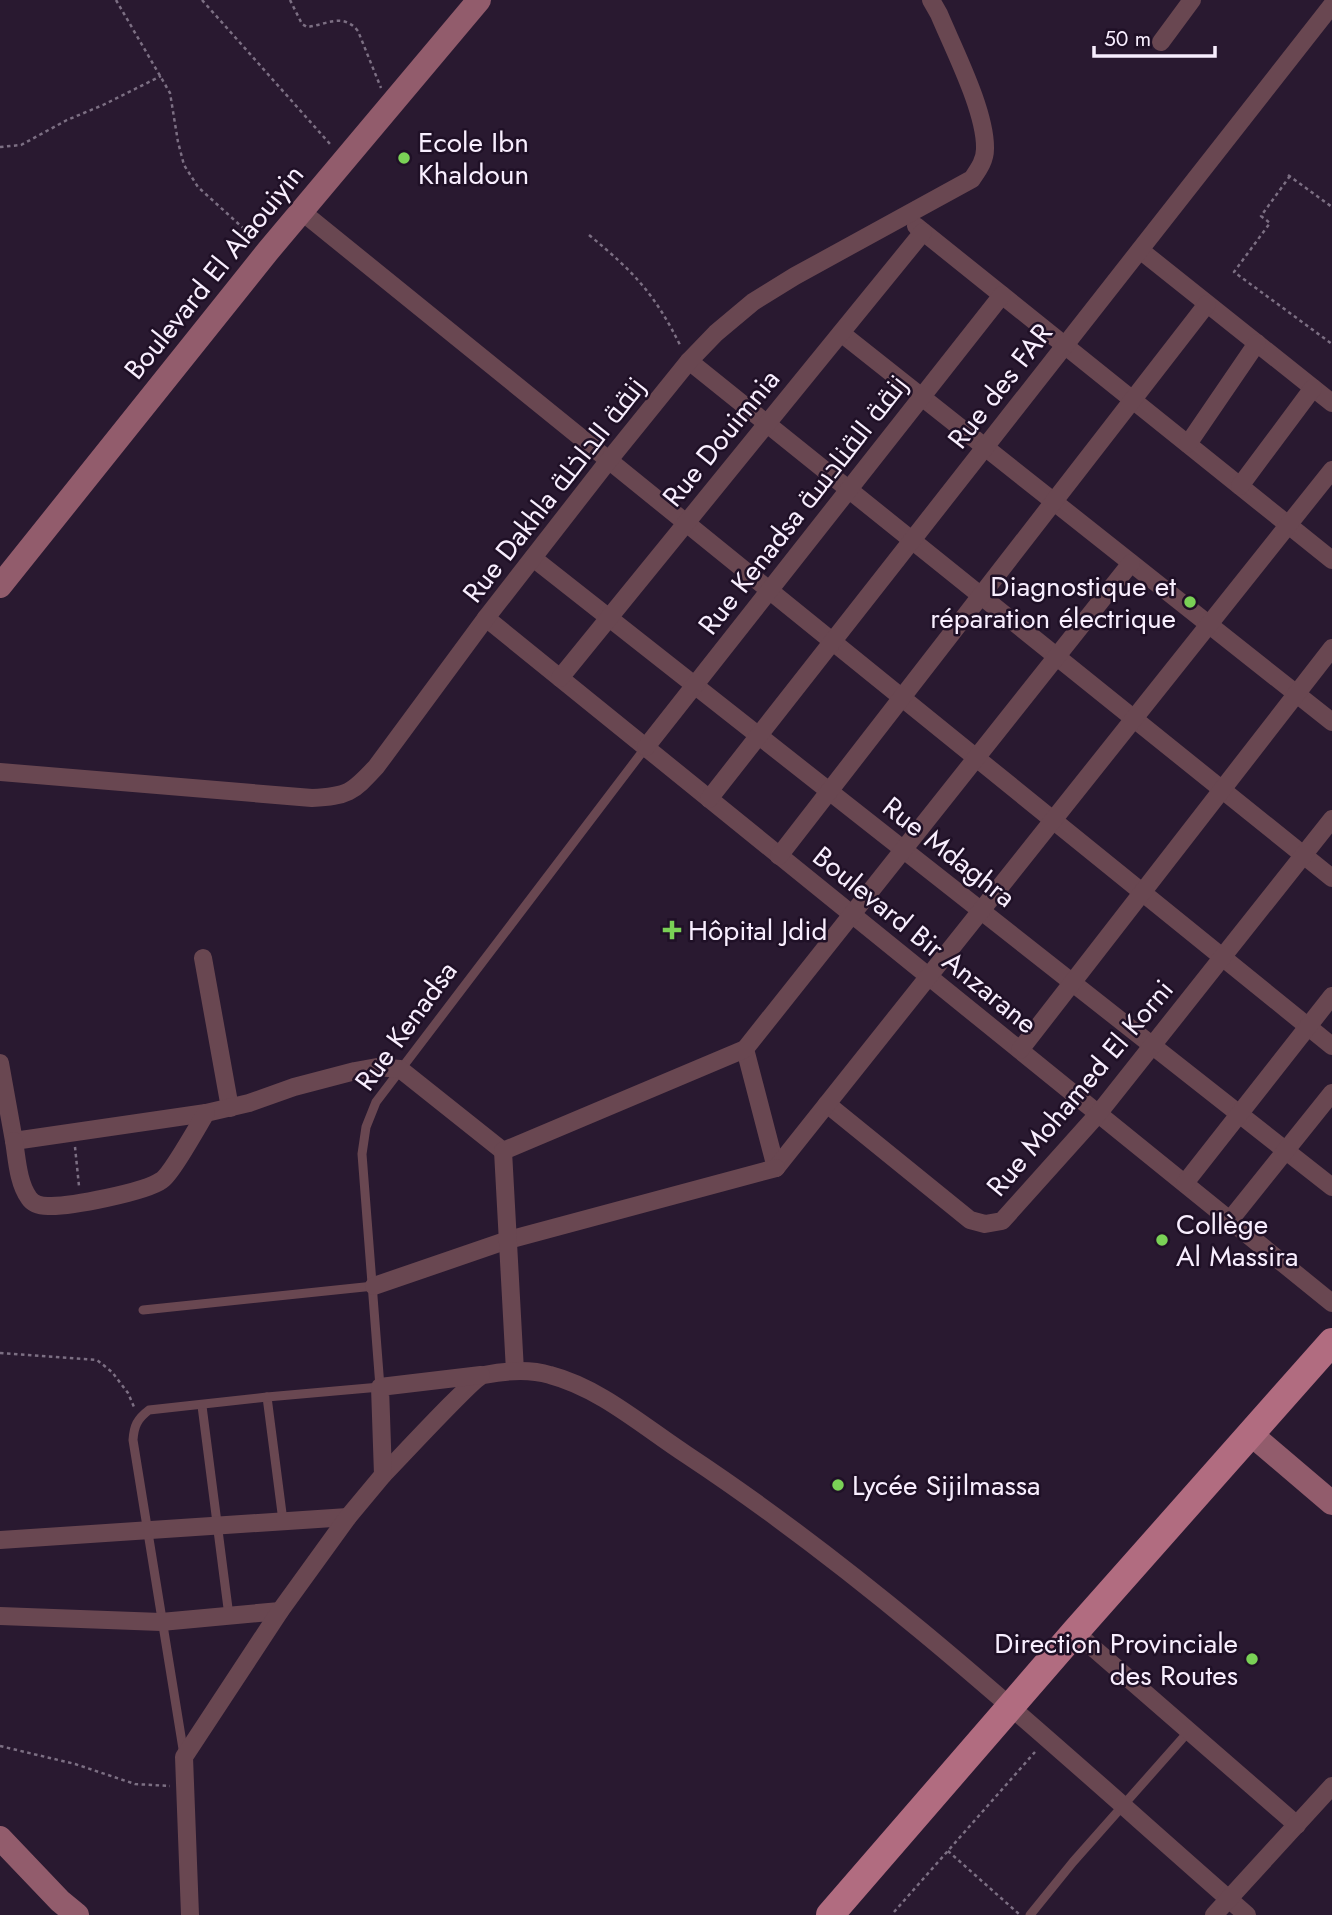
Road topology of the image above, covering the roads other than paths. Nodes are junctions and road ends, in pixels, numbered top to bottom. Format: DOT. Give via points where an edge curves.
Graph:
graph roads {
  1 [pos="479,0"];
  2 [pos="931,0"];
  3 [pos="1192,0"];
  4 [pos="1332,5"];
  5 [pos="1161,42"];
  6 [pos="301,211"];
  7 [pos="905,217"];
  8 [pos="923,232"];
  9 [pos="1140,250"];
  10 [pos="1002,295"];
  11 [pos="1207,304"];
  12 [pos="841,333"];
  13 [pos="1257,343"];
  14 [pos="1065,345"];
  15 [pos="689,361"];
  16 [pos="1313,388"];
  17 [pos="922,397"];
  18 [pos="1133,400"];
  19 [pos="1332,403"];
  20 [pos="767,424"];
  21 [pos="1188,444"];
  22 [pos="985,447"];
  23 [pos="608,460"];
  24 [pos="1332,470"];
  25 [pos="1240,486"];
  26 [pos="849,490"];
  27 [pos="1054,502"];
  28 [pos="686,523"];
  29 [pos="1289,525"];
  30 [pos="912,541"];
  31 [pos="533,558"];
  32 [pos="1332,559"];
  33 [pos="1131,563"];
  34 [pos="0,586"];
  35 [pos="769,591"];
  36 [pos="981,596"];
  37 [pos="486,618"];
  38 [pos="609,618"];
  39 [pos="1209,625"];
  40 [pos="833,642"];
  41 [pos="1332,648"];
  42 [pos="1057,657"];
  43 [pos="560,678"];
  44 [pos="695,685"];
  45 [pos="1296,694"];
  46 [pos="902,698"];
  47 [pos="1134,719"];
  48 [pos="1332,722"];
  49 [pos="759,736"];
  50 [pos="646,747"];
  51 [pos="977,759"];
  52 [pos="0,772"];
  53 [pos="1222,790"];
  54 [pos="829,791"];
  55 [pos="709,799"];
  56 [pos="1332,819"];
  57 [pos="1053,820"];
  58 [pos="904,850"];
  59 [pos="1303,855"];
  60 [pos="779,856"];
  61 [pos="1332,878"];
  62 [pos="1142,893"];
  63 [pos="981,911"];
  64 [pos="853,915"];
  65 [pos="1222,957"];
  66 [pos="203,958"];
  67 [pos="929,976"];
  68 [pos="1073,983"];
  69 [pos="1332,996"];
  70 [pos="1308,1027"];
  71 [pos="1152,1045"];
  72 [pos="1332,1046"];
  73 [pos="746,1049"];
  74 [pos="1020,1050"];
  75 [pos="0,1063"];
  76 [pos="400,1069"];
  77 [pos="1332,1093"];
  78 [pos="827,1104"];
  79 [pos="230,1108"];
  80 [pos="206,1113"];
  81 [pos="1098,1114"];
  82 [pos="1239,1114"];
  83 [pos="14,1141"];
  84 [pos="1286,1150"];
  85 [pos="503,1152"];
  86 [pos="776,1168"];
  87 [pos="1185,1183"];
  88 [pos="1332,1186"];
  89 [pos="1230,1220"];
  90 [pos="508,1240"];
  91 [pos="374,1286"];
  92 [pos="1332,1303"];
  93 [pos="143,1310"];
  94 [pos="1332,1342"];
  95 [pos="515,1371"];
  96 [pos="481,1376"];
  97 [pos="380,1387"];
  98 [pos="267,1396"];
  99 [pos="202,1406"];
  100 [pos="1251,1434"];
  101 [pos="383,1475"];
  102 [pos="1332,1503"];
  103 [pos="348,1517"];
  104 [pos="283,1521"];
  105 [pos="216,1526"];
  106 [pos="146,1530"];
  107 [pos="0,1540"];
  108 [pos="280,1611"];
  109 [pos="0,1616"];
  110 [pos="229,1616"];
  111 [pos="161,1622"];
  112 [pos="1075,1632"];
  113 [pos="1010,1708"];
  114 [pos="1189,1731"];
  115 [pos="184,1756"];
  116 [pos="1332,1786"];
  117 [pos="1122,1806"];
  118 [pos="1297,1825"];
  119 [pos="0,1838"];
  120 [pos="1229,1899"];
  121 [pos="77,1915"];
  122 [pos="190,1915"];
  123 [pos="830,1915"];
  124 [pos="1030,1915"];
  125 [pos="1214,1915"];
  126 [pos="1248,1915"];
  1 -- 6 [label="street, Boulevard El Alaouiyin"];
  2 -- 7 [label="street, Rue Dakhla زنقة الداخلة" via="981,120 985,150 972,179"];
  3 -- 5 [label="street"];
  4 -- 9 [label="street, Rue des FAR"];
  6 -- 23 [label="street"];
  6 -- 34 [label="street, Boulevard El Alaouiyin"];
  7 -- 8 [label="street"];
  7 -- 15 [label="street, Rue Dakhla زنقة الداخلة" via="753,302"];
  8 -- 10 [label="street"];
  8 -- 12 [label="street, Rue Douimnia"];
  9 -- 11 [label="street"];
  9 -- 14 [label="street, Rue des FAR"];
  10 -- 14 [label="street"];
  10 -- 17 [label="street, Rue Kenadsa زنقة القنادسة"];
  11 -- 13 [label="street"];
  11 -- 18 [label="street"];
  12 -- 17 [label="street"];
  12 -- 20 [label="street, Rue Douimnia"];
  13 -- 16 [label="street"];
  13 -- 21 [label="street"];
  14 -- 18 [label="street"];
  14 -- 22 [label="street, Rue des FAR"];
  15 -- 20 [label="street"];
  15 -- 23 [label="street, Rue Dakhla زنقة الداخلة"];
  16 -- 19 [label="street"];
  16 -- 25 [label="street"];
  17 -- 22 [label="street"];
  17 -- 26 [label="street, Rue Kenadsa زنقة القنادسة"];
  18 -- 21 [label="street"];
  18 -- 27 [label="street"];
  20 -- 26 [label="street"];
  20 -- 28 [label="street, Rue Douimnia"];
  21 -- 25 [label="street"];
  22 -- 27 [label="street"];
  22 -- 30 [label="street, Rue des FAR"];
  23 -- 28 [label="street"];
  23 -- 31 [label="street, Rue Dakhla زنقة الداخلة"];
  24 -- 29 [label="street"];
  25 -- 29 [label="street"];
  26 -- 30 [label="street"];
  26 -- 35 [label="street, Rue Kenadsa زنقة القنادسة"];
  27 -- 33 [label="street"];
  27 -- 36 [label="street"];
  28 -- 35 [label="street"];
  28 -- 38 [label="street, Rue Douimnia"];
  29 -- 32 [label="street"];
  29 -- 39 [label="street"];
  30 -- 36 [label="street"];
  30 -- 40 [label="street, Rue des FAR"];
  31 -- 37 [label="street, Rue Dakhla زنقة الداخلة"];
  31 -- 38 [label="street, Rue Mdaghra"];
  33 -- 39 [label="street"];
  33 -- 42 [label="street"];
  35 -- 40 [label="street"];
  35 -- 44 [label="street, Rue Kenadsa زنقة القنادسة"];
  36 -- 42 [label="street"];
  36 -- 46 [label="street"];
  37 -- 43 [label="street, Boulevard Bir Anzarane"];
  37 -- 52 [label="street, Rue Dakhla زنقة الداخلة" via="376,767 358,787 340,797"];
  38 -- 43 [label="street, Rue Douimnia"];
  38 -- 44 [label="street, Rue Mdaghra"];
  39 -- 45 [label="street"];
  39 -- 47 [label="street"];
  40 -- 46 [label="street"];
  40 -- 49 [label="street, Rue des FAR"];
  41 -- 45 [label="street"];
  42 -- 47 [label="street"];
  42 -- 51 [label="street"];
  43 -- 50 [label="street, Boulevard Bir Anzarane"];
  44 -- 49 [label="street, Rue Mdaghra"];
  44 -- 50 [label="street, Rue Kenadsa زنقة القنادسة"];
  45 -- 48 [label="street"];
  45 -- 53 [label="street"];
  46 -- 51 [label="street"];
  46 -- 54 [label="street"];
  47 -- 53 [label="street"];
  47 -- 57 [label="street"];
  49 -- 54 [label="street, Rue Mdaghra"];
  49 -- 55 [label="street, Rue des FAR"];
  50 -- 55 [label="street, Boulevard Bir Anzarane"];
  50 -- 76 [label="lane, Rue Kenadsa"];
  51 -- 57 [label="street"];
  51 -- 58 [label="street"];
  53 -- 59 [label="street"];
  53 -- 62 [label="street"];
  54 -- 58 [label="street, Rue Mdaghra"];
  54 -- 60 [label="street"];
  55 -- 60 [label="street, Boulevard Bir Anzarane"];
  56 -- 59 [label="street, Rue Mohamed El Korni"];
  57 -- 62 [label="street"];
  57 -- 63 [label="street"];
  58 -- 63 [label="street, Rue Mdaghra"];
  58 -- 64 [label="street"];
  59 -- 61 [label="street"];
  59 -- 65 [label="street, Rue Mohamed El Korni"];
  60 -- 64 [label="street, Boulevard Bir Anzarane"];
  62 -- 65 [label="street"];
  62 -- 68 [label="street"];
  63 -- 67 [label="street"];
  63 -- 68 [label="street, Rue Mdaghra"];
  64 -- 67 [label="street, Boulevard Bir Anzarane"];
  64 -- 73 [label="street"];
  65 -- 70 [label="street"];
  65 -- 71 [label="street, Rue Mohamed El Korni"];
  66 -- 79 [label="street"];
  67 -- 74 [label="street, Boulevard Bir Anzarane"];
  67 -- 78 [label="street"];
  68 -- 71 [label="street, Rue Mdaghra"];
  68 -- 74 [label="street"];
  69 -- 70 [label="street"];
  70 -- 72 [label="street"];
  70 -- 82 [label="street"];
  71 -- 81 [label="street, Rue Mohamed El Korni"];
  71 -- 82 [label="street, Rue Mdaghra"];
  73 -- 85 [label="street"];
  73 -- 86 [label="street"];
  74 -- 81 [label="street, Boulevard Bir Anzarane"];
  75 -- 83 [label="street"];
  76 -- 79 [label="street" via="355,1071"];
  76 -- 85 [label="street"];
  76 -- 91 [label="lane, Rue Kenadsa" via="376,1102 362,1154"];
  77 -- 84 [label="street"];
  78 -- 81 [label="street, Rue Mohamed El Korni" via="970,1220 985,1224 1002,1221"];
  78 -- 86 [label="street"];
  79 -- 80 [label="street"];
  80 -- 83 [label="street"];
  80 -- 83 [label="street" via="163,1180 49,1207 29,1199"];
  81 -- 87 [label="street, Boulevard Bir Anzarane"];
  82 -- 84 [label="street, Rue Mdaghra"];
  82 -- 87 [label="street"];
  84 -- 88 [label="street, Rue Mdaghra"];
  84 -- 89 [label="street"];
  85 -- 90 [label="street"];
  86 -- 90 [label="street"];
  87 -- 89 [label="street, Boulevard Bir Anzarane"];
  89 -- 92 [label="street, Boulevard Bir Anzarane"];
  90 -- 91 [label="street"];
  90 -- 95 [label="street"];
  91 -- 93 [label="lane"];
  91 -- 97 [label="lane, Rue Kenadsa"];
  94 -- 100 [label="main road"];
  95 -- 96 [label="street"];
  95 -- 113 [label="street" via="548,1374 580,1386 719,1476 872,1591"];
  96 -- 97 [label="street"];
  96 -- 101 [label="street"];
  97 -- 98 [label="lane"];
  97 -- 101 [label="street"];
  98 -- 99 [label="lane"];
  98 -- 104 [label="lane"];
  99 -- 105 [label="lane"];
  99 -- 106 [label="lane" via="149,1410 134,1426"];
  100 -- 102 [label="street"];
  100 -- 112 [label="main road"];
  101 -- 103 [label="street"];
  103 -- 104 [label="street"];
  103 -- 108 [label="street"];
  104 -- 105 [label="street"];
  105 -- 106 [label="street"];
  105 -- 110 [label="lane"];
  106 -- 107 [label="street"];
  106 -- 111 [label="lane"];
  108 -- 110 [label="street"];
  108 -- 115 [label="street"];
  109 -- 111 [label="street"];
  110 -- 111 [label="street"];
  111 -- 115 [label="lane"];
  112 -- 113 [label="main road"];
  112 -- 114 [label="street"];
  113 -- 117 [label="street"];
  113 -- 123 [label="main road"];
  114 -- 117 [label="lane"];
  114 -- 118 [label="street"];
  115 -- 122 [label="street"];
  116 -- 118 [label="street"];
  117 -- 120 [label="street"];
  117 -- 124 [label="lane"];
  118 -- 120 [label="street"];
  119 -- 121 [label="street"];
  120 -- 125 [label="street"];
  120 -- 126 [label="street"];
}
